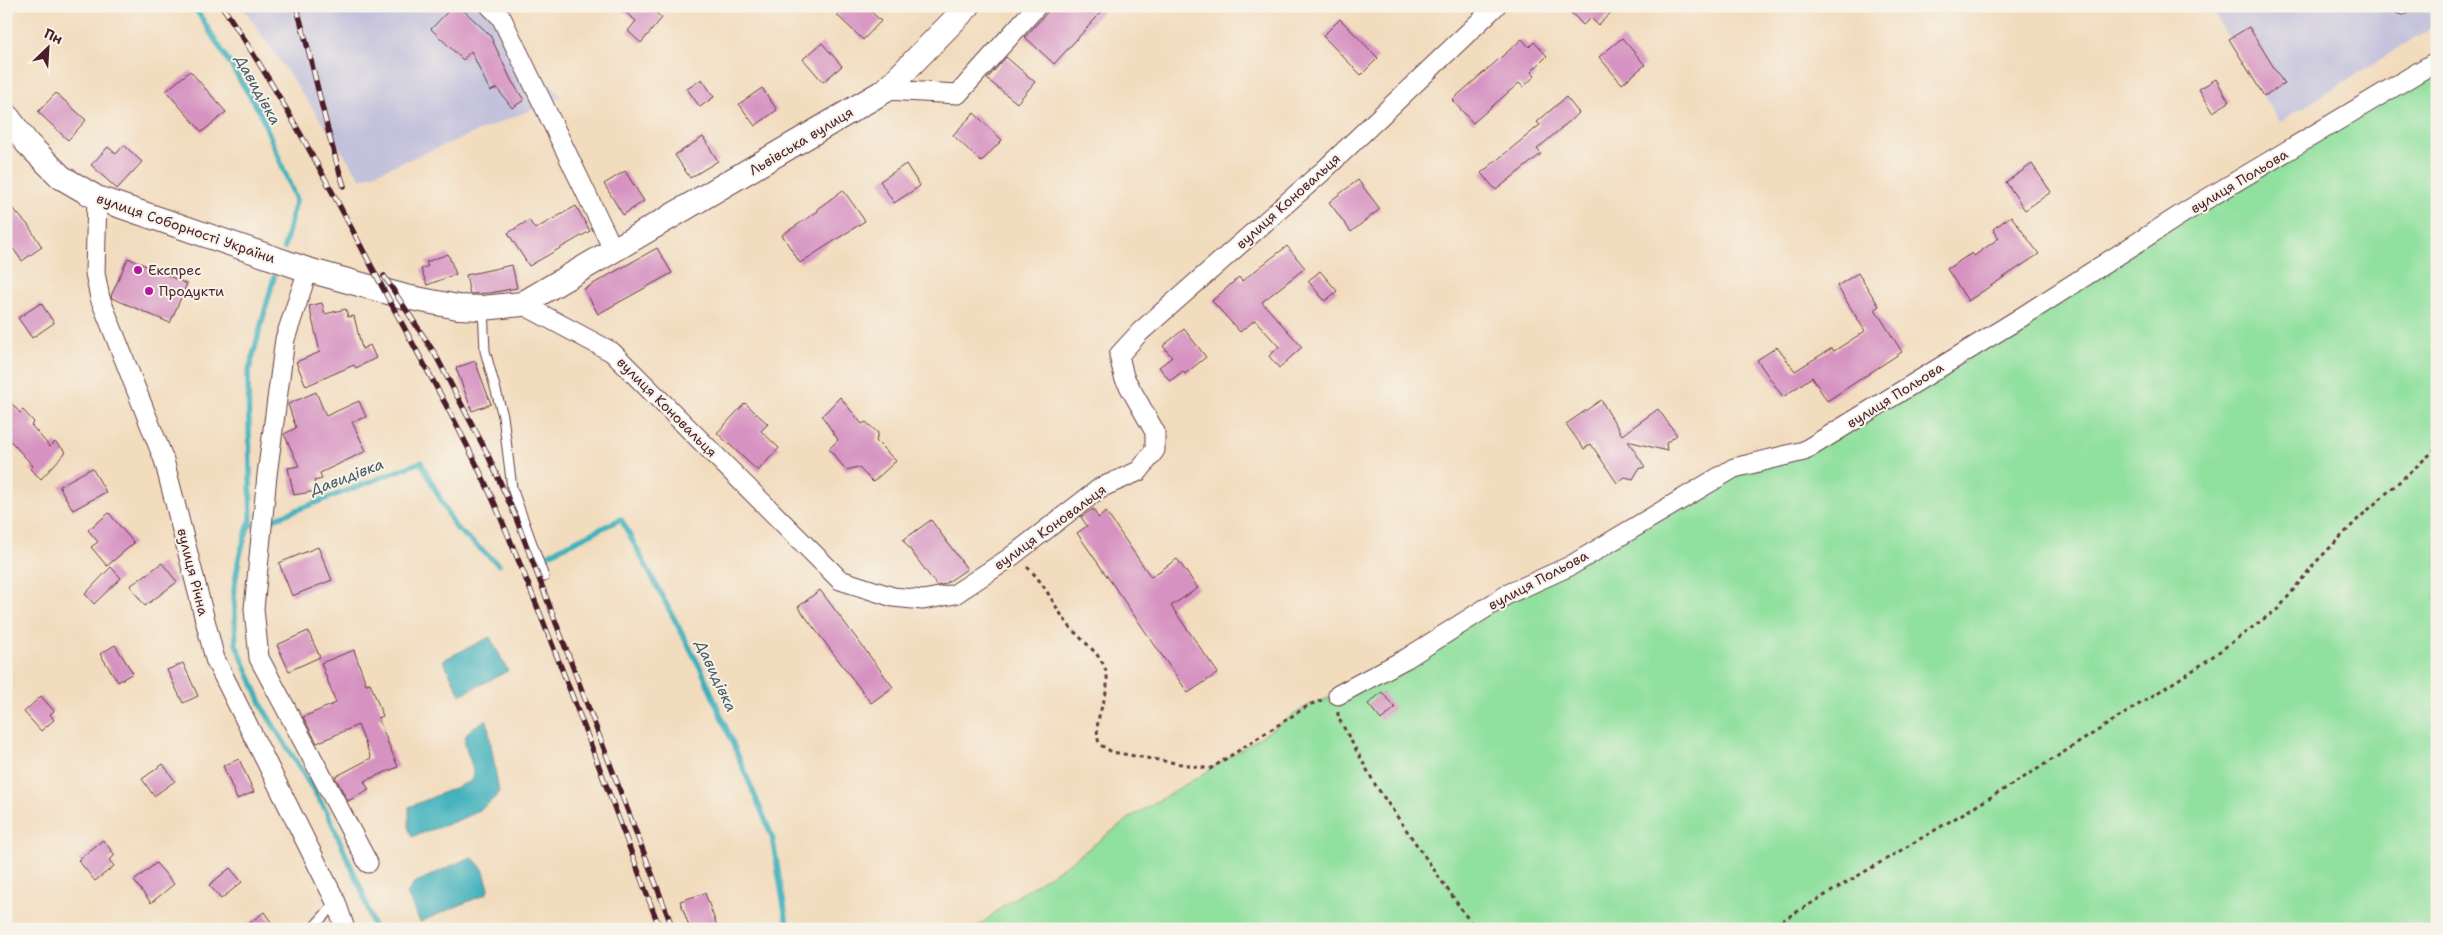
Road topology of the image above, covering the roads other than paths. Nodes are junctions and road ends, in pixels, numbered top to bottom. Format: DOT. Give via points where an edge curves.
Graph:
graph roads {
  1 [pos="968,6"];
  2 [pos="1036,6"];
  3 [pos="1496,6"];
  4 [pos="2388,6"];
  5 [pos="2410,6"];
  6 [pos="500,10"];
  7 [pos="2437,61"];
  8 [pos="886,90"];
  9 [pos="7,119"];
  10 [pos="97,198"];
  11 [pos="614,251"];
  12 [pos="308,270"];
  13 [pos="522,304"];
  14 [pos="483,308"];
  15 [pos="544,577"];
  16 [pos="1338,695"];
  17 [pos="368,863"];
  18 [pos="336,902"];
  19 [pos="312,929"];
  20 [pos="345,929"];
  1 -- 8 [label="street, Львівська вулиця"];
  2 -- 8 [label="street" via="958,94"];
  3 -- 13 [label="street, вулиця Коновальця" via="1322,172 1140,332 1119,355 1124,377 1155,432 1155,450 1139,471 1100,488 1008,559 954,594 923,600 893,597 840,580 612,352"];
  4 -- 5 [label="lane" via="2403,10"];
  6 -- 11 [label="street"];
  7 -- 16 [label="street, вулиця Польова" via="2186,212 1804,451 1734,468 1570,566 1508,594 1407,658"];
  8 -- 11 [label="street, Львівська вулиця"];
  9 -- 10 [label="street, вулиця Соборності України" via="61,177"];
  10 -- 12 [label="street, вулиця Соборності України"];
  10 -- 18 [label="street, вулиця Річна" via="95,273 100,298 164,460 215,659"];
  11 -- 13 [label="street, Львівська вулиця"];
  12 -- 14 [label="street, вулиця Соборності України" via="406,297 458,307"];
  12 -- 17 [label="street" via="285,339 254,609 259,658"];
  13 -- 14 [label="street, вулиця Соборності України"];
  14 -- 15 [label="lane" via="485,352 503,416 512,488"];
  18 -- 19 [label="lane"];
  18 -- 20 [label="street, вулиця Річна"];
}
